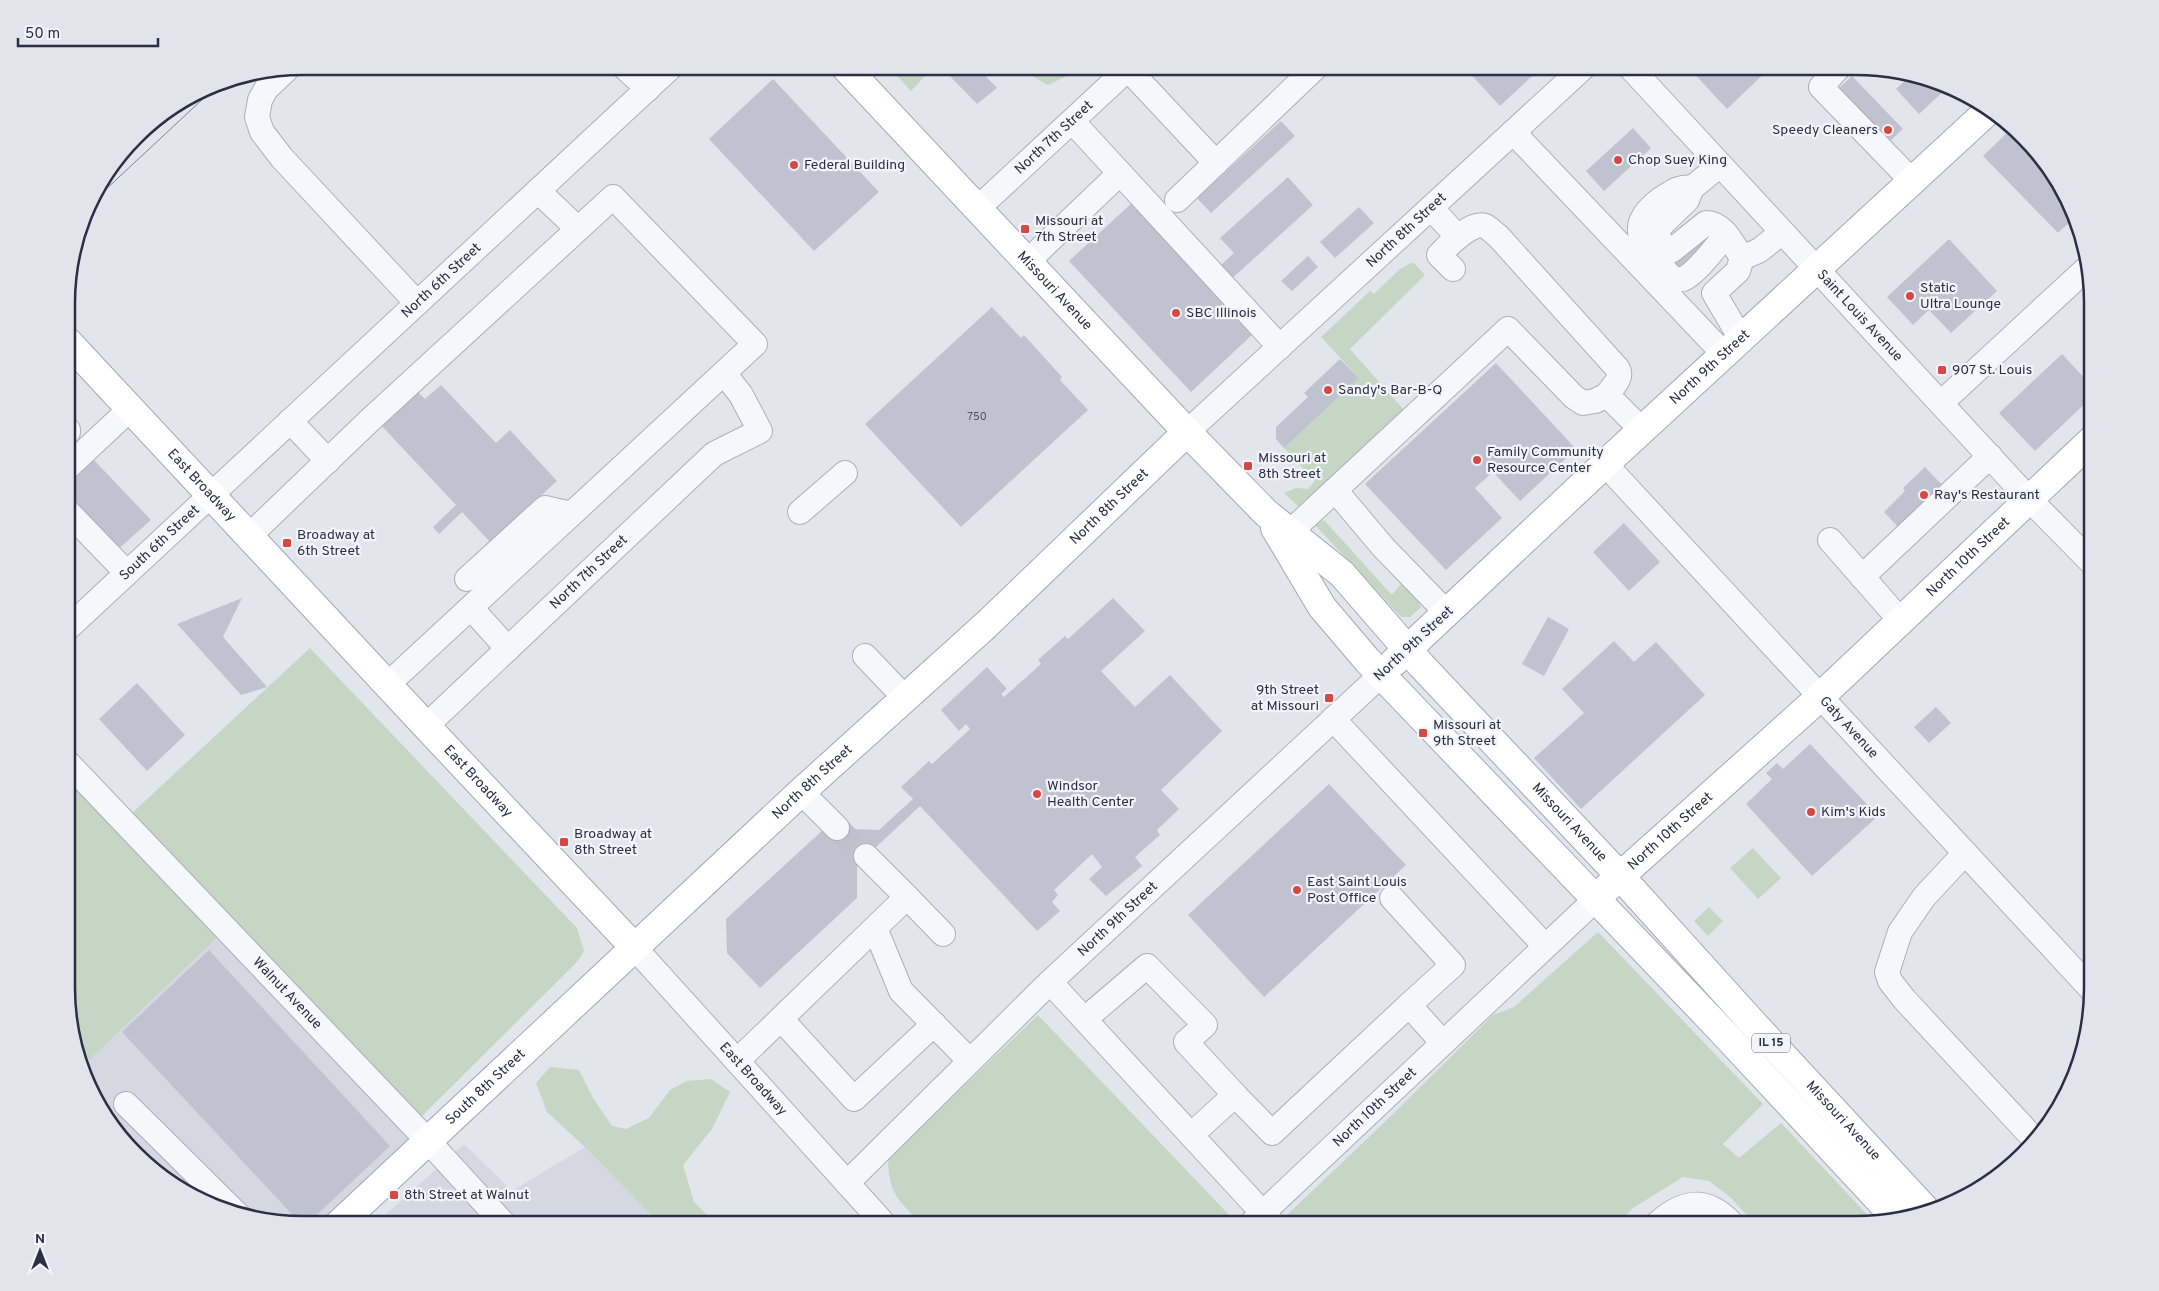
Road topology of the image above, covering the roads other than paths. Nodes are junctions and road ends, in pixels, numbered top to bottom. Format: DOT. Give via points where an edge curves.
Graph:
graph roads {
  1 [pos="633,75"];
  2 [pos="661,75"];
  3 [pos="852,75"];
  4 [pos="1121,75"];
  5 [pos="1136,75"];
  6 [pos="1308,75"];
  7 [pos="1574,75"];
  8 [pos="1637,75"];
  9 [pos="1826,75"];
  10 [pos="280,76"];
  11 [pos="648,89"];
  12 [pos="1985,114"];
  13 [pos="1072,121"];
  14 [pos="1513,132"];
  15 [pos="1216,163"];
  16 [pos="1720,165"];
  17 [pos="1120,174"];
  18 [pos="1912,181"];
  19 [pos="538,191"];
  20 [pos="1177,200"];
  21 [pos="1431,208"];
  22 [pos="977,209"];
  23 [pos="578,229"];
  24 [pos="1782,232"];
  25 [pos="1458,237"];
  26 [pos="1742,258"];
  27 [pos="1027,262"];
  28 [pos="1453,269"];
  29 [pos="1817,269"];
  30 [pos="2082,275"];
  31 [pos="417,303"];
  32 [pos="1280,347"];
  33 [pos="1733,347"];
  34 [pos="75,349"];
  35 [pos="724,373"];
  36 [pos="1607,395"];
  37 [pos="1941,403"];
  38 [pos="130,409"];
  39 [pos="290,421"];
  40 [pos="1642,430"];
  41 [pos="1187,432"];
  42 [pos="2084,448"];
  43 [pos="1990,456"];
  44 [pos="75,460"];
  45 [pos="328,461"];
  46 [pos="1605,464"];
  47 [pos="845,474"];
  48 [pos="1335,490"];
  49 [pos="211,495"];
  50 [pos="2030,500"];
  51 [pos="800,512"];
  52 [pos="571,514"];
  53 [pos="1266,514"];
  54 [pos="75,519"];
  55 [pos="1290,532"];
  56 [pos="249,536"];
  57 [pos="1830,540"];
  58 [pos="2084,555"];
  59 [pos="127,573"];
  60 [pos="1862,577"];
  61 [pos="467,579"];
  62 [pos="471,608"];
  63 [pos="1447,613"];
  64 [pos="1901,620"];
  65 [pos="75,622"];
  66 [pos="508,649"];
  67 [pos="1408,650"];
  68 [pos="865,656"];
  69 [pos="1381,675"];
  70 [pos="387,685"];
  71 [pos="1820,697"];
  72 [pos="905,698"];
  73 [pos="1333,719"];
  74 [pos="426,726"];
  75 [pos="75,770"];
  76 [pos="801,792"];
  77 [pos="837,828"];
  78 [pos="1965,853"];
  79 [pos="866,856"];
  80 [pos="1620,876"];
  81 [pos="907,898"];
  82 [pos="1392,898"];
  83 [pos="1595,900"];
  84 [pos="875,928"];
  85 [pos="943,934"];
  86 [pos="1546,946"];
  87 [pos="634,947"];
  88 [pos="2084,981"];
  89 [pos="1050,982"];
  90 [pos="1409,1006"];
  91 [pos="781,1019"];
  92 [pos="1085,1019"];
  93 [pos="934,1024"];
  94 [pos="1443,1043"];
  95 [pos="737,1061"];
  96 [pos="970,1061"];
  97 [pos="1235,1095"];
  98 [pos="126,1104"];
  99 [pos="1191,1135"];
  100 [pos="2030,1135"];
  101 [pos="428,1141"];
  102 [pos="847,1183"];
  103 [pos="225,1202"];
  104 [pos="1922,1206"];
  105 [pos="1891,1213"];
  106 [pos="348,1216"];
  107 [pos="497,1216"];
  108 [pos="877,1216"];
  109 [pos="1258,1216"];
  110 [pos="1267,1216"];
  111 [pos="1666,1216"];
  112 [pos="1724,1216"];
  1 -- 11 [label="street"];
  2 -- 11 [label="street, North 6th Street"];
  3 -- 22 [label="main road, Missouri Avenue"];
  4 -- 13 [label="street, North 7th Street"];
  5 -- 15 [label="street"];
  6 -- 15 [label="street"];
  7 -- 14 [label="street, North 8th Street"];
  8 -- 16 [label="street, Saint Louis Avenue"];
  9 -- 18 [label="street" via="1821,87"];
  10 -- 31 [label="street" via="266,89 258,104 257,117 262,132 282,158"];
  11 -- 19 [label="street, North 6th Street"];
  12 -- 18 [label="main road, North 9th Street"];
  13 -- 17 [label="street"];
  13 -- 22 [label="street, North 7th Street"];
  14 -- 21 [label="street, North 8th Street"];
  14 -- 33 [label="street"];
  15 -- 20 [label="street"];
  16 -- 24 [label="street, Saint Louis Avenue"];
  16 -- 26 [label="street" via="1692,188 1688,200 1658,228 1659,241 1671,251 1706,223 1712,223 1720,227"];
  17 -- 27 [label="street"];
  17 -- 32 [label="street"];
  18 -- 29 [label="main road, North 9th Street"];
  19 -- 23 [label="street"];
  19 -- 31 [label="street, North 6th Street"];
  21 -- 25 [label="street"];
  21 -- 32 [label="street, North 8th Street"];
  22 -- 27 [label="main road, Missouri Avenue"];
  23 -- 35 [label="street" via="613,197 755,344"];
  23 -- 45 [label="street"];
  24 -- 26 [label="street" via="1760,250"];
  24 -- 29 [label="street, Saint Louis Avenue"];
  25 -- 28 [label="street" via="1439,255"];
  25 -- 36 [label="street" via="1473,226 1484,226 1498,236 1618,369 1619,378"];
  26 -- 33 [label="street" via="1738,271 1714,293"];
  27 -- 41 [label="main road, Missouri Avenue"];
  29 -- 33 [label="main road, North 9th Street"];
  29 -- 37 [label="street, Saint Louis Avenue"];
  30 -- 37 [label="street"];
  31 -- 39 [label="street, North 6th Street"];
  32 -- 41 [label="street, North 8th Street"];
  33 -- 40 [label="main road, North 9th Street"];
  34 -- 38 [label="main road, East Broadway"];
  35 -- 52 [label="street"];
  35 -- 66 [label="street, North 7th Street" via="741,395 760,431 714,454"];
  36 -- 40 [label="street"];
  36 -- 48 [label="street" via="1583,403 1574,397 1508,329"];
  37 -- 43 [label="street, Saint Louis Avenue"];
  38 -- 44 [label="street"];
  38 -- 49 [label="main road, East Broadway"];
  39 -- 45 [label="street"];
  39 -- 49 [label="street, North 6th Street"];
  40 -- 46 [label="main road, North 9th Street"];
  41 -- 53 [label="main road, Missouri Avenue"];
  41 -- 72 [label="main road, North 8th Street"];
  42 -- 50 [label="main road, North 10th Street"];
  43 -- 50 [label="street, Saint Louis Avenue"];
  43 -- 60 [label="street"];
  45 -- 56 [label="street"];
  46 -- 63 [label="main road, North 9th Street"];
  46 -- 71 [label="street, Gaty Avenue"];
  47 -- 51 [label="street"];
  48 -- 55 [label="street"];
  48 -- 63 [label="street" via="1383,548"];
  49 -- 56 [label="main road, East Broadway"];
  49 -- 59 [label="street, South 6th Street"];
  50 -- 58 [label="street, Saint Louis Avenue"];
  50 -- 64 [label="main road, North 10th Street"];
  52 -- 61 [label="street" via="546,508"];
  52 -- 62 [label="street"];
  53 -- 55 [label="main road, Missouri Avenue"];
  53 -- 69 [label="main road, Missouri Avenue" via="1322,607"];
  54 -- 59 [label="street"];
  55 -- 67 [label="main road, Missouri Avenue" via="1342,574"];
  56 -- 70 [label="main road, East Broadway"];
  57 -- 60 [label="street"];
  59 -- 65 [label="street, South 6th Street"];
  60 -- 64 [label="street"];
  62 -- 66 [label="street"];
  62 -- 70 [label="street"];
  63 -- 67 [label="main road, North 9th Street"];
  64 -- 71 [label="main road, North 10th Street"];
  66 -- 74 [label="street, North 7th Street"];
  67 -- 69 [label="main road, North 9th Street"];
  67 -- 80 [label="main road, Missouri Avenue / IL 15"];
  68 -- 72 [label="street"];
  69 -- 73 [label="street, North 9th Street"];
  69 -- 83 [label="main road, Missouri Avenue"];
  70 -- 74 [label="main road, East Broadway"];
  71 -- 78 [label="street, Gaty Avenue"];
  71 -- 80 [label="main road, North 10th Street"];
  72 -- 76 [label="main road, North 8th Street"];
  73 -- 86 [label="street"];
  73 -- 89 [label="street, North 9th Street"];
  74 -- 87 [label="main road, East Broadway"];
  75 -- 101 [label="street, Walnut Avenue"];
  76 -- 77 [label="street"];
  76 -- 87 [label="main road, North 8th Street"];
  78 -- 88 [label="street, Gaty Avenue"];
  78 -- 100 [label="street" via="1907,920 1887,972 1904,999"];
  79 -- 81 [label="street"];
  80 -- 83 [label="main road, North 10th Street"];
  80 -- 104 [label="main road, Missouri Avenue / IL 15"];
  81 -- 84 [label="street"];
  81 -- 85 [label="street"];
  82 -- 90 [label="street" via="1453,965"];
  83 -- 86 [label="street, North 10th Street"];
  83 -- 105 [label="main road, Missouri Avenue / IL 15"];
  84 -- 91 [label="street"];
  84 -- 93 [label="street" via="901,991"];
  86 -- 94 [label="street, North 10th Street"];
  87 -- 95 [label="street, East Broadway"];
  87 -- 101 [label="main road, South 8th Street"];
  89 -- 92 [label="street"];
  89 -- 96 [label="street, North 9th Street"];
  90 -- 94 [label="street"];
  90 -- 97 [label="street" via="1272,1132"];
  91 -- 93 [label="street" via="854,1100"];
  91 -- 95 [label="street"];
  92 -- 97 [label="street" via="1148,966 1205,1026 1186,1042"];
  92 -- 99 [label="street"];
  93 -- 96 [label="street"];
  94 -- 110 [label="street, North 10th Street"];
  95 -- 102 [label="street, East Broadway"];
  96 -- 102 [label="street, North 9th Street"];
  97 -- 99 [label="street"];
  98 -- 103 [label="street"];
  99 -- 109 [label="street"];
  101 -- 106 [label="main road, South 8th Street"];
  101 -- 107 [label="street, Walnut Avenue"];
  102 -- 108 [label="street, East Broadway"];
  111 -- 112 [label="street" via="1696,1203 1711,1207"];
}
